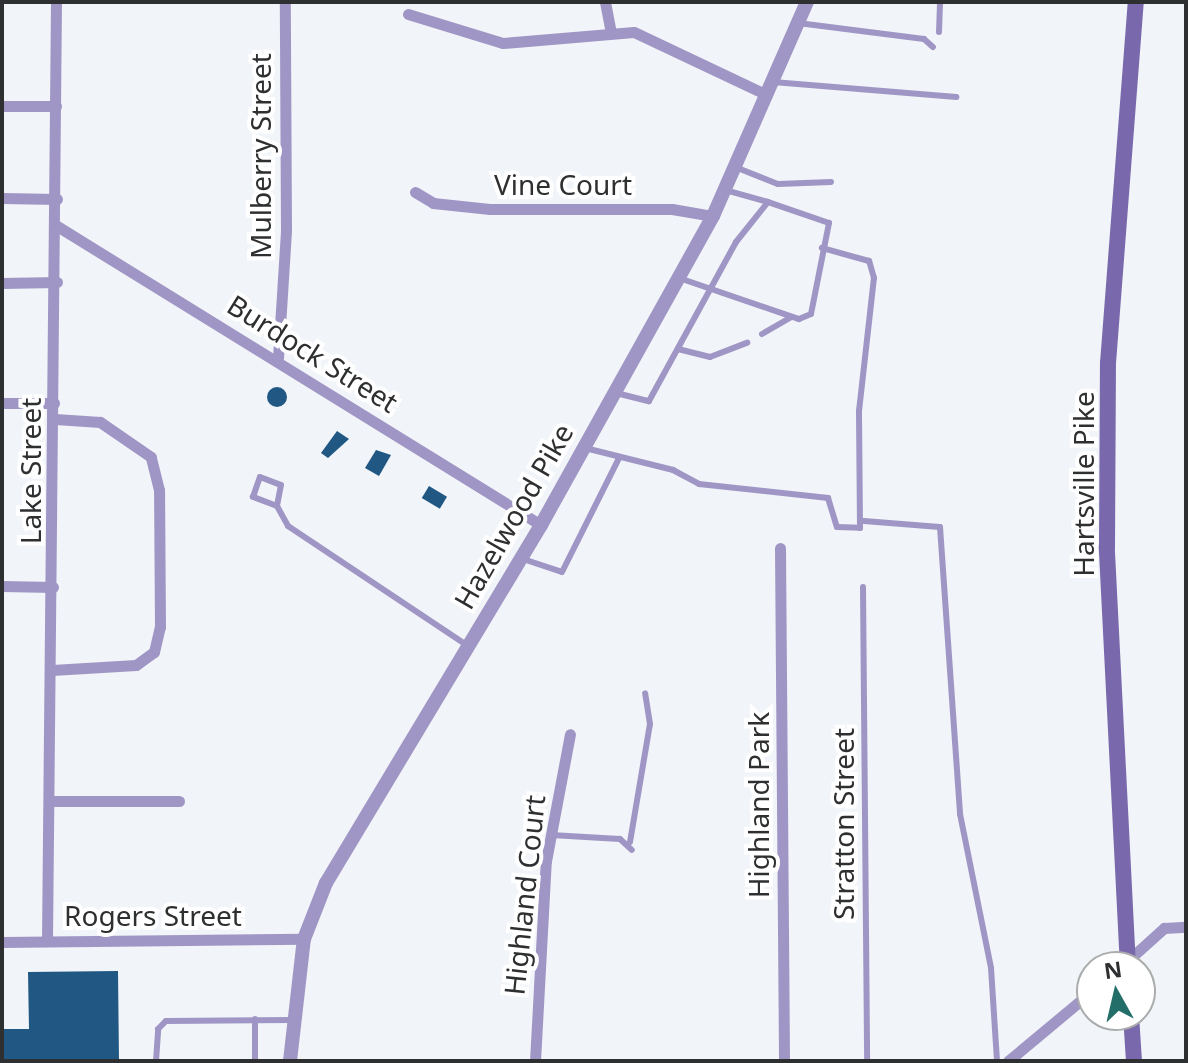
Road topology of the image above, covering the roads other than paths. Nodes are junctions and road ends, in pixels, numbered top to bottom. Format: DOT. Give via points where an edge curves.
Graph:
graph roads {
  1 [pos="56,2"];
  2 [pos="285,2"];
  3 [pos="605,2"];
  4 [pos="807,2"];
  5 [pos="940,2"];
  6 [pos="1136,2"];
  7 [pos="408,14"];
  8 [pos="798,23"];
  9 [pos="611,32"];
  10 [pos="939,32"];
  11 [pos="933,47"];
  12 [pos="770,88"];
  13 [pos="956,97"];
  14 [pos="2,106"];
  15 [pos="56,106"];
  16 [pos="735,167"];
  17 [pos="831,182"];
  18 [pos="725,190"];
  19 [pos="415,192"];
  20 [pos="2,198"];
  21 [pos="57,199"];
  22 [pos="768,202"];
  23 [pos="713,216"];
  24 [pos="57,226"];
  25 [pos="822,248"];
  26 [pos="678,277"];
  27 [pos="57,282"];
  28 [pos="2,283"];
  29 [pos="710,288"];
  30 [pos="792,317"];
  31 [pos="762,334"];
  32 [pos="747,343"];
  33 [pos="678,349"];
  34 [pos="278,358"];
  35 [pos="614,392"];
  36 [pos="2,403"];
  37 [pos="54,403"];
  38 [pos="55,419"];
  39 [pos="584,447"];
  40 [pos="619,458"];
  41 [pos="277,506"];
  42 [pos="864,521"];
  43 [pos="541,525"];
  44 [pos="780,548"];
  45 [pos="520,558"];
  46 [pos="2,586"];
  47 [pos="53,587"];
  48 [pos="863,587"];
  49 [pos="468,646"];
  50 [pos="52,670"];
  51 [pos="645,693"];
  52 [pos="570,734"];
  53 [pos="51,801"];
  54 [pos="179,801"];
  55 [pos="551,835"];
  56 [pos="630,842"];
  57 [pos="632,850"];
  58 [pos="1186,927"];
  59 [pos="304,939"];
  60 [pos="47,940"];
  61 [pos="2,942"];
  62 [pos="1125,951"];
  63 [pos="1140,951"];
  64 [pos="1076,1004"];
  65 [pos="255,1019"];
  66 [pos="292,1020"];
  67 [pos="1132,1031"];
  68 [pos="156,1061"];
  69 [pos="255,1061"];
  70 [pos="290,1061"];
  71 [pos="535,1061"];
  72 [pos="784,1061"];
  73 [pos="867,1061"];
  74 [pos="997,1061"];
  75 [pos="1008,1061"];
  76 [pos="1134,1061"];
  1 -- 15 [label="street, Lake Street"];
  2 -- 34 [label="street, Mulberry Street" via="286,230"];
  3 -- 9 [label="street"];
  4 -- 8 [label="street, Hazelwood Pike"];
  5 -- 10 [label="lane"];
  6 -- 62 [label="main road, Hartsville Pike" via="1108,363 1107,547"];
  7 -- 9 [label="street" via="503,43"];
  8 -- 11 [label="lane" via="924,39"];
  8 -- 12 [label="street, Hazelwood Pike"];
  9 -- 12 [label="street" via="653,37"];
  12 -- 13 [label="lane"];
  12 -- 16 [label="street, Hazelwood Pike"];
  14 -- 15 [label="street"];
  15 -- 21 [label="street, Lake Street"];
  16 -- 17 [label="lane" via="778,184"];
  16 -- 18 [label="street, Hazelwood Pike"];
  18 -- 22 [label="lane"];
  18 -- 23 [label="street, Hazelwood Pike"];
  19 -- 23 [label="street, Vine Court" via="433,203 490,209 672,209"];
  20 -- 21 [label="street"];
  21 -- 24 [label="street, Lake Street"];
  22 -- 25 [label="lane" via="827,218"];
  22 -- 29 [label="lane" via="736,242 718,287"];
  23 -- 26 [label="street, Hazelwood Pike"];
  24 -- 27 [label="street, Lake Street"];
  24 -- 34 [label="street, Burdock Street"];
  25 -- 30 [label="lane" via="828,255 811,314"];
  25 -- 42 [label="lane" via="869,261 874,278 859,411"];
  26 -- 29 [label="lane"];
  26 -- 35 [label="street, Hazelwood Pike"];
  27 -- 28 [label="street"];
  27 -- 37 [label="street, Lake Street"];
  29 -- 30 [label="lane"];
  29 -- 33 [label="lane"];
  30 -- 31 [label="lane"];
  32 -- 33 [label="lane" via="710,357"];
  33 -- 35 [label="lane" via="649,401"];
  34 -- 43 [label="street, Burdock Street"];
  35 -- 39 [label="street, Hazelwood Pike"];
  36 -- 37 [label="street"];
  37 -- 38 [label="street, Lake Street"];
  38 -- 47 [label="street, Lake Street"];
  38 -- 50 [label="street" via="100,422 151,457 159,490 160,627 154,652 136,665"];
  39 -- 40 [label="lane"];
  39 -- 43 [label="street, Hazelwood Pike"];
  40 -- 42 [label="lane" via="673,470 699,484 828,498 837,527 860,528"];
  40 -- 45 [label="lane" via="562,572"];
  41 -- 41 [label="lane" via="281,485 260,477 253,497"];
  41 -- 49 [label="lane" via="288,526"];
  42 -- 74 [label="lane" via="940,527 960,814 991,968"];
  43 -- 45 [label="street, Hazelwood Pike"];
  44 -- 72 [label="street, Highland Park"];
  45 -- 49 [label="street, Hazelwood Pike"];
  46 -- 47 [label="street"];
  47 -- 50 [label="street, Lake Street"];
  48 -- 73 [label="lane, Stratton Street"];
  49 -- 59 [label="street, Hazelwood Pike" via="326,883"];
  50 -- 53 [label="street, Lake Street"];
  51 -- 56 [label="lane" via="650,724"];
  52 -- 55 [label="street, Highland Court"];
  53 -- 54 [label="street"];
  53 -- 60 [label="street, Lake Street"];
  55 -- 56 [label="lane"];
  55 -- 71 [label="street, Highland Court"];
  56 -- 57 [label="lane"];
  58 -- 63 [label="street" via="1164,928"];
  59 -- 60 [label="street, Rogers Street"];
  59 -- 66 [label="street, Hazelwood Pike"];
  60 -- 61 [label="street, Rogers Street"];
  64 -- 75 [label="street"];
  65 -- 66 [label="lane"];
  65 -- 68 [label="lane" via="166,1021 158,1029"];
  65 -- 69 [label="lane"];
  66 -- 70 [label="street, Hazelwood Pike"];
  67 -- 76 [label="main road"];
}
